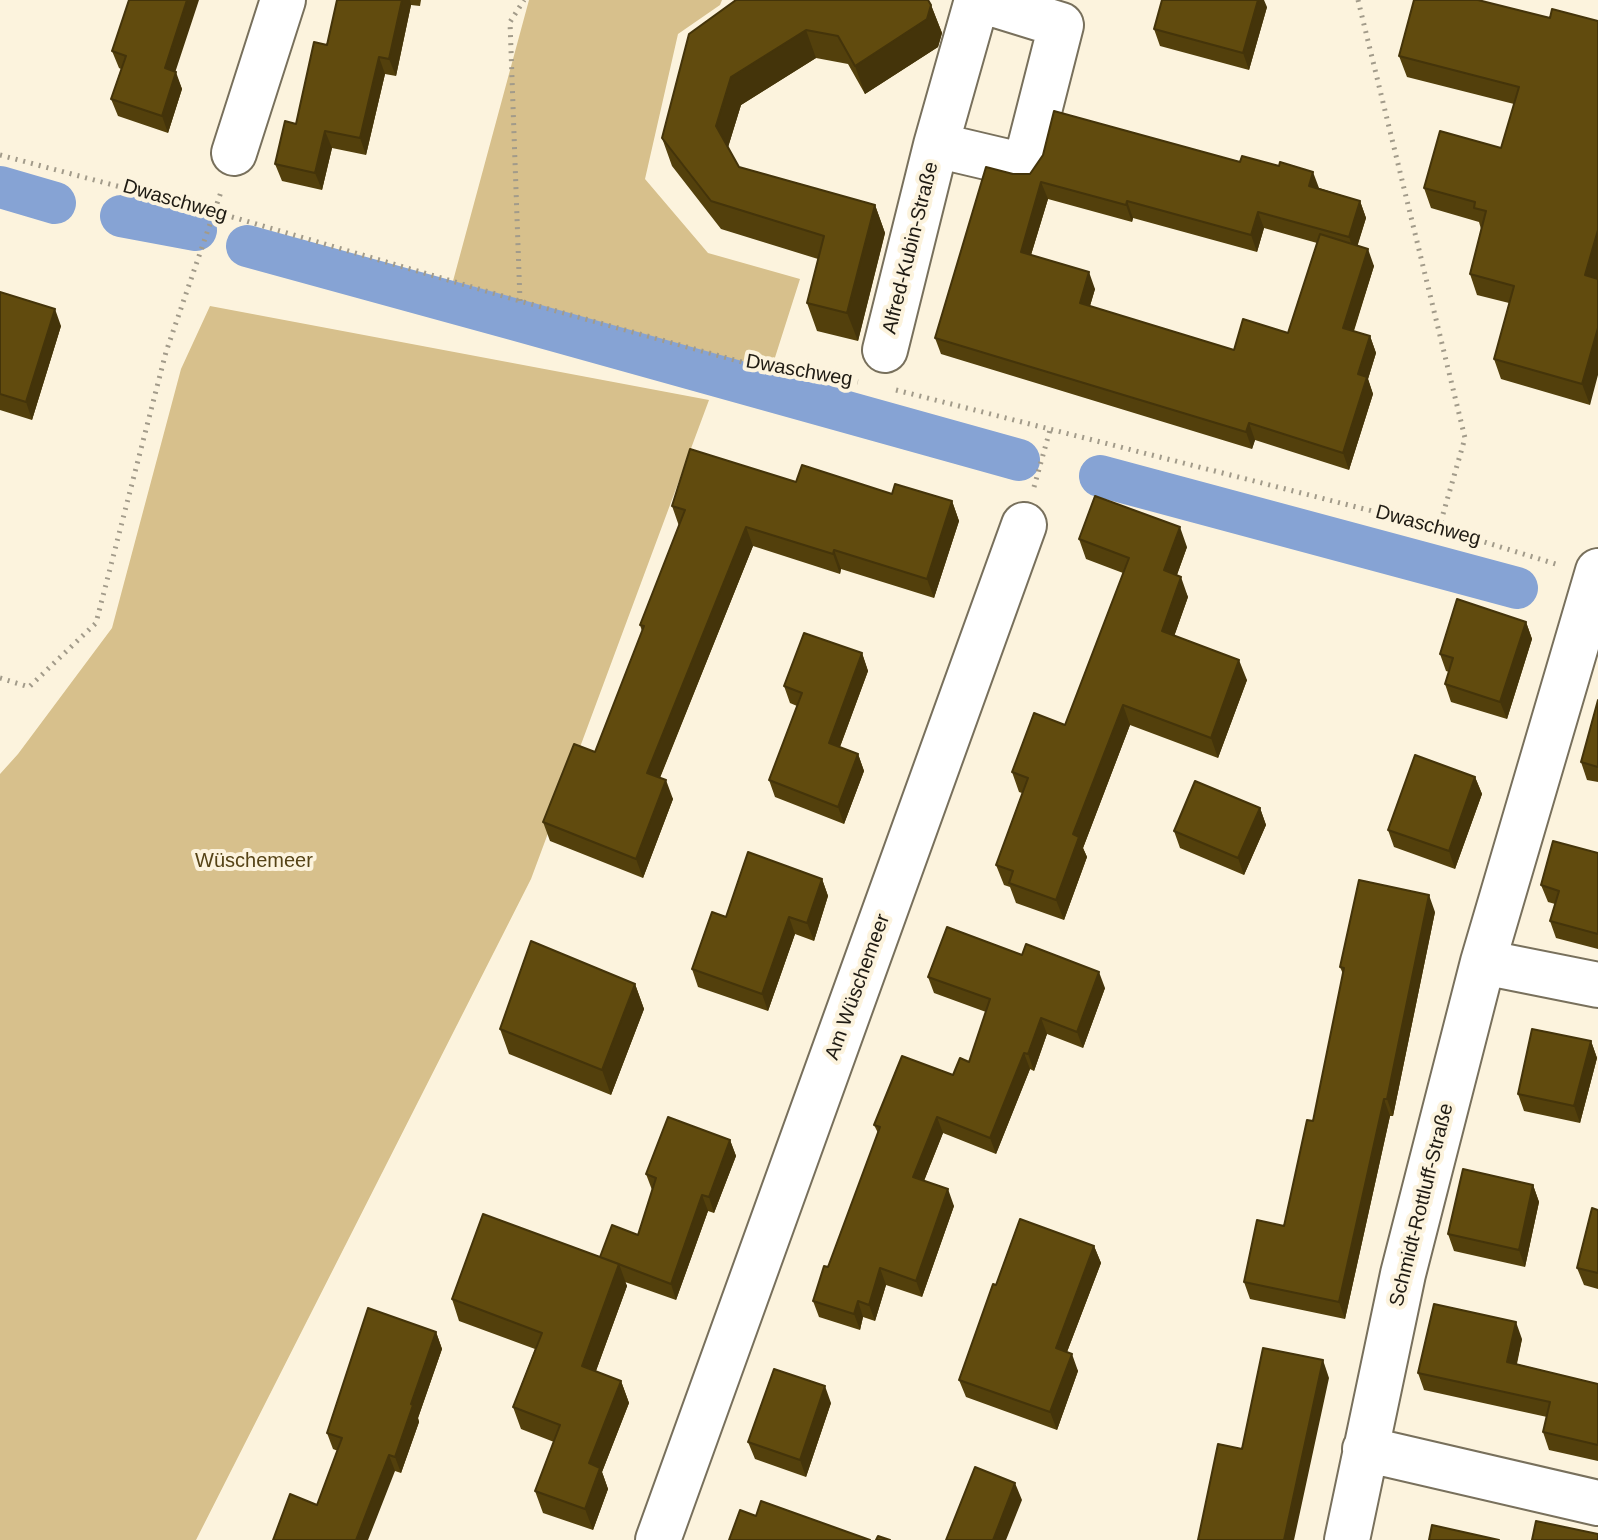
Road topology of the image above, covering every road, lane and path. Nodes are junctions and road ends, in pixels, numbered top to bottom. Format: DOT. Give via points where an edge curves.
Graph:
graph roads {
  1 [pos="283,0"];
  2 [pos="524,0"];
  3 [pos="978,0"];
  4 [pos="1358,0"];
  5 [pos="936,145"];
  6 [pos="234,153"];
  7 [pos="0,155"];
  8 [pos="215,212"];
  9 [pos="520,301"];
  10 [pos="878,374"];
  11 [pos="1050,430"];
  12 [pos="1024,525"];
  13 [pos="1439,528"];
  14 [pos="1597,580"];
  15 [pos="0,678"];
  16 [pos="1483,962"];
  17 [pos="1598,985"];
  18 [pos="1365,1449"];
  19 [pos="1598,1503"];
  20 [pos="658,1540"];
  21 [pos="1347,1540"];
  1 -- 6 [label="street"];
  2 -- 9 [label="path" via="510,22"];
  3 -- 5 [label="street, Alfred-Kubin-Straße"];
  3 -- 5 [label="street, Alfred-Kubin-Straße" via="1061,25 1025,166"];
  4 -- 13 [label="path" via="1465,438"];
  5 -- 10 [label="street, Alfred-Kubin-Straße"];
  6 -- 8 [label="path"];
  7 -- 8 [label="path, Dwaschweg"];
  8 -- 9 [label="path, Dwaschweg"];
  8 -- 15 [label="path" via="166,352 96,623 29,687"];
  9 -- 10 [label="path, Dwaschweg" via="771,370"];
  10 -- 11 [label="path, Dwaschweg"];
  11 -- 12 [label="path"];
  11 -- 13 [label="path, Dwaschweg"];
  12 -- 20 [label="street, Am Wüschemeer"];
  13 -- 14 [label="path, Dwaschweg" via="1551,560"];
  14 -- 16 [label="street, Schmidt-Rottluff-Straße"];
  16 -- 17 [label="street"];
  16 -- 18 [label="street, Schmidt-Rottluff-Straße" via="1403,1274"];
  18 -- 19 [label="street"];
  18 -- 21 [label="street, Schmidt-Rottluff-Straße"];
}
